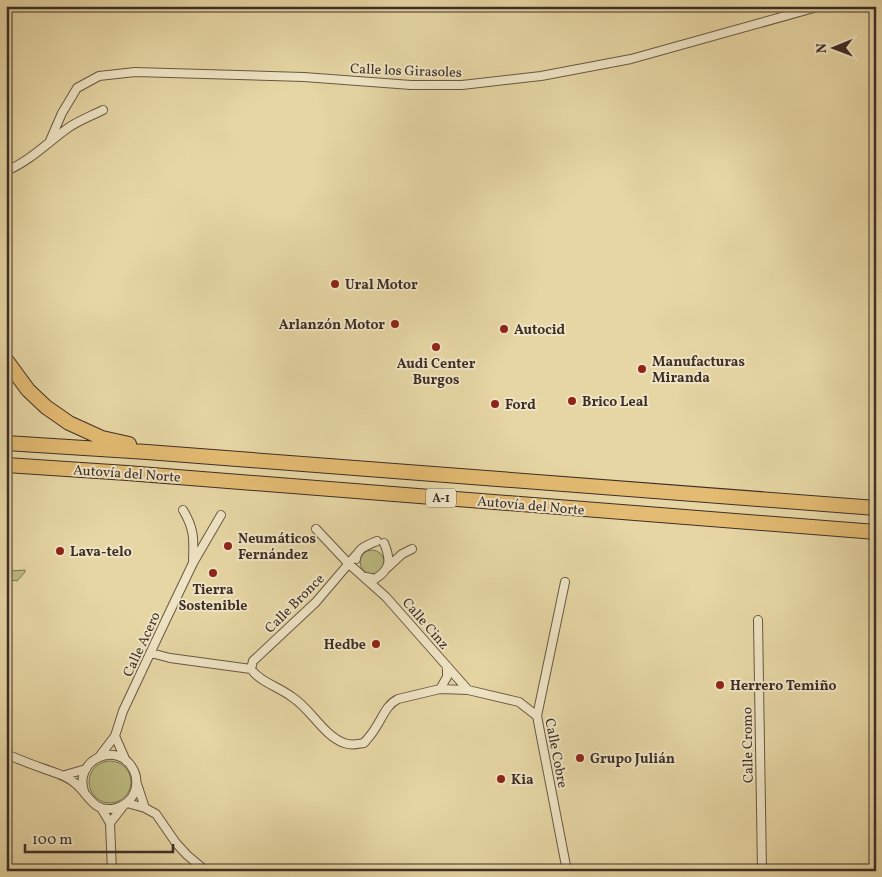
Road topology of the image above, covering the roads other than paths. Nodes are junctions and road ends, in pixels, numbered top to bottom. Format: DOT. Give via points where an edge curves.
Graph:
graph roads {
  1 [pos="821,6"];
  2 [pos="103,110"];
  3 [pos="49,143"];
  4 [pos="6,171"];
  5 [pos="6,360"];
  6 [pos="6,443"];
  7 [pos="183,455"];
  8 [pos="6,465"];
  9 [pos="876,508"];
  10 [pos="183,510"];
  11 [pos="221,515"];
  12 [pos="316,529"];
  13 [pos="876,532"];
  14 [pos="380,542"];
  15 [pos="412,548"];
  16 [pos="356,555"];
  17 [pos="193,563"];
  18 [pos="349,564"];
  19 [pos="385,571"];
  20 [pos="362,575"];
  21 [pos="565,582"];
  22 [pos="386,597"];
  23 [pos="758,620"];
  24 [pos="151,653"];
  25 [pos="447,666"];
  26 [pos="251,669"];
  27 [pos="440,689"];
  28 [pos="468,690"];
  29 [pos="537,716"];
  30 [pos="115,736"];
  31 [pos="6,754"];
  32 [pos="99,757"];
  33 [pos="126,761"];
  34 [pos="86,769"];
  35 [pos="64,775"];
  36 [pos="136,784"];
  37 [pos="85,794"];
  38 [pos="125,804"];
  39 [pos="101,808"];
  40 [pos="145,808"];
  41 [pos="110,824"];
  42 [pos="112,871"];
  43 [pos="206,871"];
  44 [pos="567,871"];
  45 [pos="762,871"];
  1 -- 3 [label="street, Calle los Girasoles" via="631,59 541,76 462,85 135,72 99,76 77,88"];
  2 -- 3 [label="street" via="69,127"];
  3 -- 4 [label="street"];
  5 -- 7 [label="highway" via="28,390 69,423 102,438"];
  6 -- 7 [label="highway, Autovía del Norte / A-1"];
  7 -- 9 [label="highway, Autovía del Norte / A-1"];
  8 -- 13 [label="highway, Autovía del Norte / A-1"];
  10 -- 17 [label="street, Calle Acero" via="194,534"];
  11 -- 17 [label="street, Calle Acero"];
  12 -- 18 [label="street, Calle Cinz"];
  14 -- 16 [label="street, Calle Bronce" via="364,546"];
  14 -- 19 [label="street, Calle Cinz" via="389,558"];
  15 -- 19 [label="street"];
  16 -- 18 [label="street, Calle Bronce"];
  16 -- 20 [label="street"];
  17 -- 24 [label="street, Calle Acero"];
  18 -- 20 [label="street, Calle Cinz"];
  18 -- 26 [label="street, Calle Bronce" via="316,602 253,660"];
  19 -- 20 [label="street" via="374,579"];
  19 -- 22 [label="street, Calle Cinz" via="381,584"];
  20 -- 22 [label="street, Calle Cinz"];
  21 -- 29 [label="street, Calle Cobre"];
  22 -- 25 [label="street, Calle Cinz"];
  23 -- 45 [label="street, Calle Cromo"];
  24 -- 26 [label="street"];
  24 -- 30 [label="street, Calle Acero" via="123,711"];
  25 -- 27 [label="street, Calle Cinz" via="447,678"];
  25 -- 28 [label="street, Calle Cinz"];
  26 -- 27 [label="street" via="255,675 294,698 335,737 352,745 364,743 392,702"];
  27 -- 28 [label="street"];
  28 -- 29 [label="street" via="519,702"];
  29 -- 44 [label="street, Calle Cobre"];
  30 -- 32 [label="street, Calle Acero"];
  30 -- 33 [label="street"];
  31 -- 35 [label="street"];
  32 -- 33 [label="street" via="116,756"];
  32 -- 34 [label="street"];
  33 -- 36 [label="street" via="134,772"];
  34 -- 35 [label="street"];
  34 -- 37 [label="street" via="82,782"];
  35 -- 37 [label="street"];
  36 -- 38 [label="street" via="133,796"];
  36 -- 40 [label="street"];
  37 -- 39 [label="street"];
  38 -- 39 [label="street" via="112,809"];
  38 -- 40 [label="street"];
  38 -- 41 [label="street"];
  39 -- 41 [label="street"];
  40 -- 43 [label="street" via="156,814 176,843"];
  41 -- 42 [label="street"];
}
